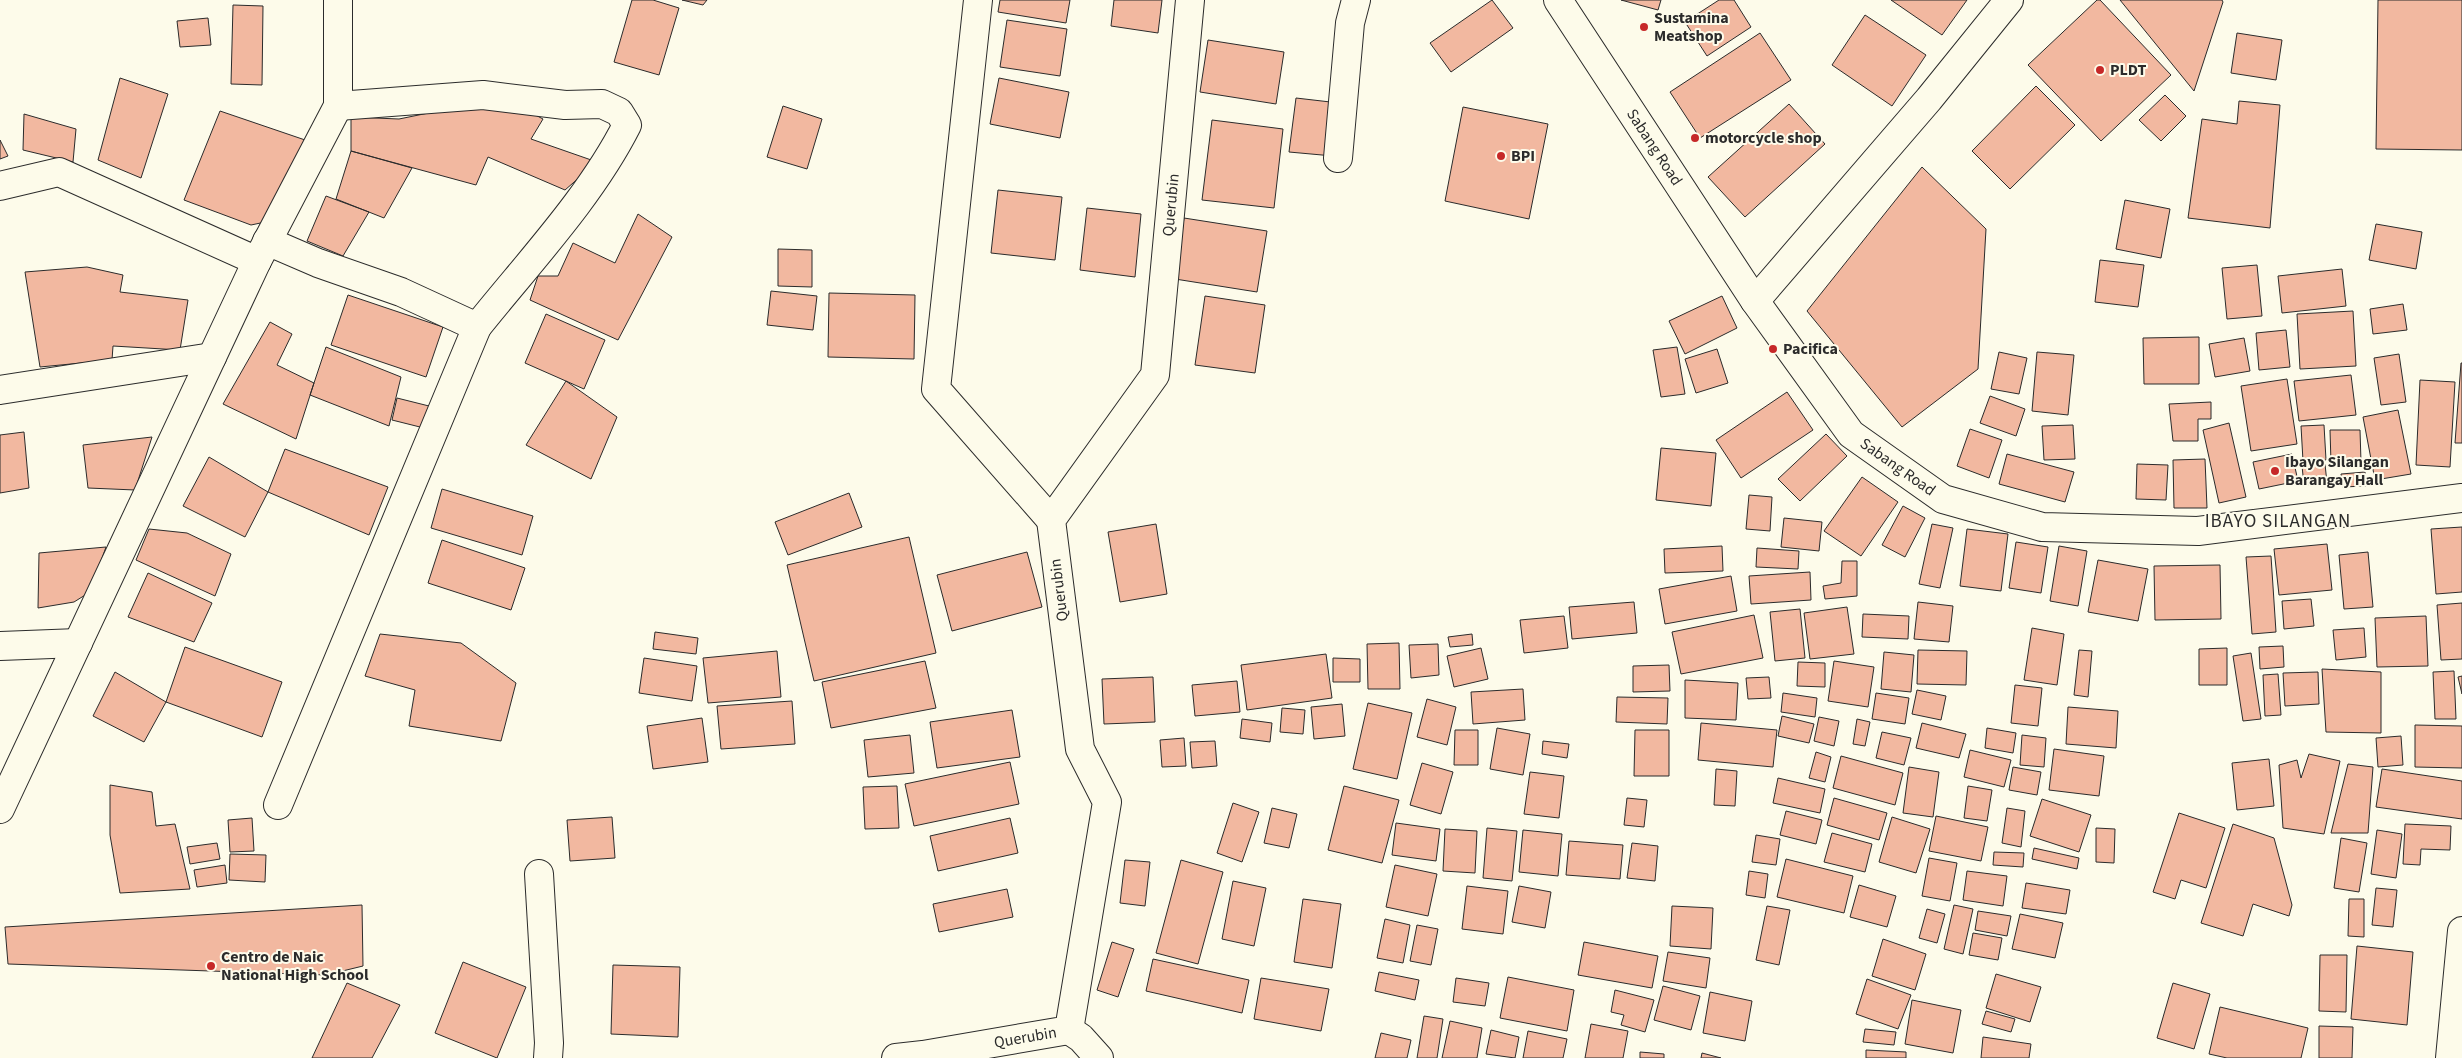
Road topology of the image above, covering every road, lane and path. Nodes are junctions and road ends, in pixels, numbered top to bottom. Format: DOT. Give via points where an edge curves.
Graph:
graph roads {
  1 [pos="338,0"];
  2 [pos="978,0"];
  3 [pos="1190,0"];
  4 [pos="1356,0"];
  5 [pos="1558,0"];
  6 [pos="2009,0"];
  7 [pos="338,106"];
  8 [pos="1338,158"];
  9 [pos="0,186"];
  10 [pos="262,251"];
  11 [pos="1755,300"];
  12 [pos="477,327"];
  13 [pos="212,357"];
  14 [pos="0,390"];
  15 [pos="2462,498"];
  16 [pos="1051,520"];
  17 [pos="78,643"];
  18 [pos="0,646"];
  19 [pos="2,802"];
  20 [pos="278,805"];
  21 [pos="539,874"];
  22 [pos="2462,931"];
  23 [pos="1068,1030"];
  24 [pos="923,1057"];
  25 [pos="548,1058"];
  26 [pos="896,1058"];
  27 [pos="1099,1058"];
  28 [pos="2450,1058"];
  1 -- 7 [label="street"];
  2 -- 16 [label="street" via="936,389"];
  3 -- 16 [label="street, Querubin" via="1155,375"];
  4 -- 8 [label="street" via="1350,23"];
  5 -- 11 [label="street, Sabang Road"];
  6 -- 11 [label="street" via="1929,99"];
  7 -- 10 [label="street"];
  7 -- 12 [label="street" via="483,95 566,105 602,104 619,112 626,124 614,150"];
  9 -- 10 [label="street" via="59,172"];
  10 -- 12 [label="street" via="318,263 401,292"];
  10 -- 13 [label="street"];
  11 -- 15 [label="street, Sabang Road" via="1851,434 1943,499 2042,528 2198,531"];
  12 -- 20 [label="street"];
  13 -- 14 [label="street"];
  13 -- 17 [label="street"];
  16 -- 23 [label="street, Querubin" via="1080,749 1107,802"];
  17 -- 18 [label="street"];
  17 -- 19 [label="street"];
  21 -- 25 [label="street"];
  22 -- 28 [label="street"];
  23 -- 24 [label="street, Querubin"];
  23 -- 27 [label="street" via="1082,1038"];
  24 -- 26 [label="street, Querubin"];
}
